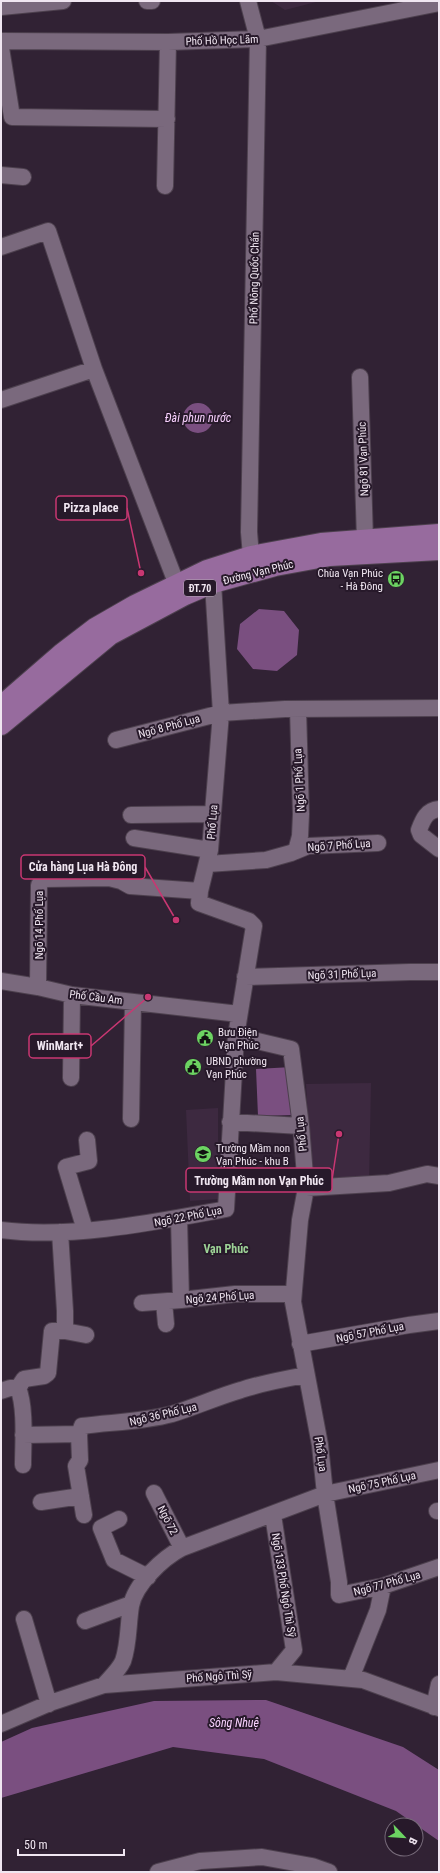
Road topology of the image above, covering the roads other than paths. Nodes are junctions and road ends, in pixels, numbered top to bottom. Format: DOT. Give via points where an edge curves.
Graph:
graph roads {
  1 [pos="63,1"];
  2 [pos="147,1"];
  3 [pos="152,1"];
  4 [pos="248,1"];
  5 [pos="439,2"];
  6 [pos="1,7"];
  7 [pos="258,39"];
  8 [pos="1,41"];
  9 [pos="168,42"];
  10 [pos="1,48"];
  11 [pos="167,119"];
  12 [pos="1,175"];
  13 [pos="22,176"];
  14 [pos="165,186"];
  15 [pos="1,248"];
  16 [pos="94,369"];
  17 [pos="360,377"];
  18 [pos="1,400"];
  19 [pos="439,534"];
  20 [pos="366,548"];
  21 [pos="439,550"];
  22 [pos="251,556"];
  23 [pos="213,583"];
  24 [pos="177,584"];
  25 [pos="5,707"];
  26 [pos="439,708"];
  27 [pos="298,709"];
  28 [pos="221,712"];
  29 [pos="116,740"];
  30 [pos="439,809"];
  31 [pos="213,814"];
  32 [pos="131,815"];
  33 [pos="134,838"];
  34 [pos="378,843"];
  35 [pos="439,849"];
  36 [pos="296,850"];
  37 [pos="208,857"];
  38 [pos="200,891"];
  39 [pos="439,972"];
  40 [pos="245,976"];
  41 [pos="1,981"];
  42 [pos="38,987"];
  43 [pos="72,995"];
  44 [pos="133,1002"];
  45 [pos="239,1014"];
  46 [pos="236,1036"];
  47 [pos="72,1078"];
  48 [pos="131,1119"];
  49 [pos="230,1122"];
  50 [pos="301,1126"];
  51 [pos="87,1140"];
  52 [pos="439,1176"];
  53 [pos="306,1188"];
  54 [pos="178,1218"];
  55 [pos="1,1230"];
  56 [pos="85,1230"];
  57 [pos="60,1232"];
  58 [pos="294,1294"];
  59 [pos="181,1300"];
  60 [pos="164,1302"];
  61 [pos="142,1303"];
  62 [pos="439,1321"];
  63 [pos="166,1324"];
  64 [pos="65,1331"];
  65 [pos="86,1335"];
  66 [pos="300,1344"];
  67 [pos="306,1375"];
  68 [pos="18,1388"];
  69 [pos="1,1391"];
  70 [pos="79,1434"];
  71 [pos="23,1435"];
  72 [pos="23,1465"];
  73 [pos="439,1470"];
  74 [pos="154,1493"];
  75 [pos="325,1494"];
  76 [pos="81,1496"];
  77 [pos="41,1502"];
  78 [pos="84,1515"];
  79 [pos="273,1515"];
  80 [pos="119,1519"];
  81 [pos="182,1548"];
  82 [pos="439,1567"];
  83 [pos="148,1577"];
  84 [pos="383,1586"];
  85 [pos="131,1604"];
  86 [pos="24,1619"];
  87 [pos="85,1621"];
  88 [pos="276,1672"];
  89 [pos="351,1678"];
  90 [pos="439,1684"];
  91 [pos="104,1685"];
  92 [pos="49,1704"];
  93 [pos="436,1707"];
  94 [pos="1,1724"];
  95 [pos="158,1872"];
  96 [pos="329,1872"];
  1 -- 6 [label="street"];
  2 -- 3 [label="street"];
  4 -- 7 [label="street, Phố Nông Quốc Chấn"];
  5 -- 7 [label="street, Phố Hồ Học Lãm"];
  7 -- 9 [label="street, Phố Hồ Học Lãm"];
  7 -- 22 [label="street, Phố Nông Quốc Chấn" via="249,532"];
  8 -- 9 [label="street, Phố Hồ Học Lãm"];
  9 -- 11 [label="street"];
  10 -- 11 [label="street" via="12,117"];
  11 -- 14 [label="street"];
  12 -- 13 [label="street"];
  15 -- 16 [label="street" via="48,231"];
  16 -- 18 [label="street"];
  16 -- 24 [label="street"];
  17 -- 20 [label="street, Ngõ 81 Vạn Phúc"];
  19 -- 20 [label="main road, Đường Vạn Phúc / ĐT.70"];
  20 -- 21 [label="main road, Đường Vạn Phúc / ĐT.70"];
  20 -- 22 [label="main road, Đường Vạn Phúc / ĐT.70" via="321,544"];
  20 -- 23 [label="main road, Đường Vạn Phúc / ĐT.70" via="275,566"];
  22 -- 24 [label="main road, Đường Vạn Phúc / ĐT.70" via="207,570"];
  23 -- 25 [label="main road, Đường Vạn Phúc / ĐT.70" via="110,635"];
  23 -- 28 [label="street, Phố Lụa"];
  24 -- 25 [label="main road, Đường Vạn Phúc / ĐT.70" via="95,628 61,654"];
  26 -- 27 [label="street, Ngõ 8 Phố Lụa"];
  27 -- 28 [label="street, Ngõ 8 Phố Lụa"];
  27 -- 36 [label="street, Ngõ 1 Phố Lụa" via="301,814 300,836"];
  28 -- 29 [label="street, Ngõ 8 Phố Lụa"];
  28 -- 31 [label="street, Phố Lụa"];
  30 -- 35 [label="street" via="432,810 424,817 419,830 421,835"];
  31 -- 32 [label="street"];
  31 -- 37 [label="street, Phố Lụa"];
  33 -- 37 [label="street"];
  34 -- 36 [label="street, Ngõ 7 Phố Lụa" via="308,846"];
  36 -- 37 [label="street, Ngõ 7 Phố Lụa" via="266,860"];
  37 -- 38 [label="street, Phố Lụa"];
  38 -- 40 [label="street" via="200,904 253,924"];
  38 -- 42 [label="street, Ngõ 14 Phố Lụa" via="130,886 121,880 109,878 44,878 39,885"];
  39 -- 40 [label="street, Ngõ 31 Phố Lụa"];
  40 -- 45 [label="street"];
  41 -- 42 [label="street, Phố Cầu Am"];
  42 -- 43 [label="street, Phố Cầu Am"];
  43 -- 44 [label="street, Phố Cầu Am"];
  43 -- 47 [label="street"];
  44 -- 45 [label="street, Phố Cầu Am"];
  44 -- 48 [label="street"];
  45 -- 46 [label="street"];
  46 -- 49 [label="street, Ngõ 22 Phố Lụa"];
  46 -- 50 [label="street, Phố Lụa" via="291,1049"];
  49 -- 50 [label="street"];
  49 -- 54 [label="street, Ngõ 22 Phố Lụa" via="226,1209"];
  50 -- 53 [label="street, Phố Lụa"];
  51 -- 56 [label="street" via="89,1161 66,1168"];
  52 -- 53 [label="street" via="427,1174 389,1183"];
  53 -- 58 [label="street, Phố Lụa" via="300,1220"];
  54 -- 56 [label="street, Ngõ 22 Phố Lụa"];
  54 -- 59 [label="street, Ngõ 24 Phố Lụa"];
  55 -- 57 [label="street, Ngõ 22 Phố Lụa" via="45,1234"];
  56 -- 57 [label="street, Ngõ 22 Phố Lụa"];
  57 -- 64 [label="street"];
  58 -- 59 [label="street, Ngõ 24 Phố Lụa" via="235,1294"];
  58 -- 66 [label="street, Phố Lụa"];
  59 -- 60 [label="street"];
  60 -- 61 [label="street"];
  60 -- 63 [label="street"];
  62 -- 66 [label="street, Ngõ 57 Phố Lụa"];
  64 -- 65 [label="street"];
  64 -- 68 [label="street" via="52,1331 48,1373 24,1379"];
  66 -- 67 [label="street, Phố Lụa"];
  67 -- 70 [label="street, Ngõ 36 Phố Lụa" via="240,1390 170,1414 124,1423 82,1426"];
  67 -- 75 [label="street, Phố Lụa" via="320,1445"];
  68 -- 69 [label="street"];
  68 -- 71 [label="street"];
  70 -- 71 [label="street"];
  70 -- 76 [label="street" via="80,1460 76,1466"];
  71 -- 72 [label="street"];
  73 -- 75 [label="street, Ngõ 75 Phố Lụa"];
  74 -- 81 [label="street, Ngõ 72"];
  75 -- 79 [label="street"];
  75 -- 84 [label="street, Ngõ 77 Phố Lụa" via="339,1595"];
  76 -- 77 [label="street"];
  76 -- 78 [label="street"];
  79 -- 81 [label="street"];
  79 -- 88 [label="street, Ngõ 133 Phố Ngô Thì Sỹ" via="294,1650"];
  80 -- 83 [label="street" via="101,1528 114,1560"];
  81 -- 83 [label="street" via="163,1560"];
  82 -- 84 [label="street, Ngõ 77 Phố Lụa"];
  83 -- 85 [label="street"];
  84 -- 89 [label="street" via="378,1610"];
  85 -- 87 [label="street"];
  85 -- 91 [label="street" via="123,1661"];
  86 -- 92 [label="street"];
  88 -- 89 [label="street, Phố Ngô Thì Sỹ"];
  88 -- 91 [label="street, Phố Ngô Thì Sỹ"];
  89 -- 93 [label="street, Phố Ngô Thì Sỹ"];
  90 -- 93 [label="street"];
  91 -- 92 [label="street, Phố Ngô Thì Sỹ"];
  92 -- 94 [label="street, Phố Ngô Thì Sỹ"];
  95 -- 96 [label="street" via="200,1861 262,1857 312,1866"];
}
